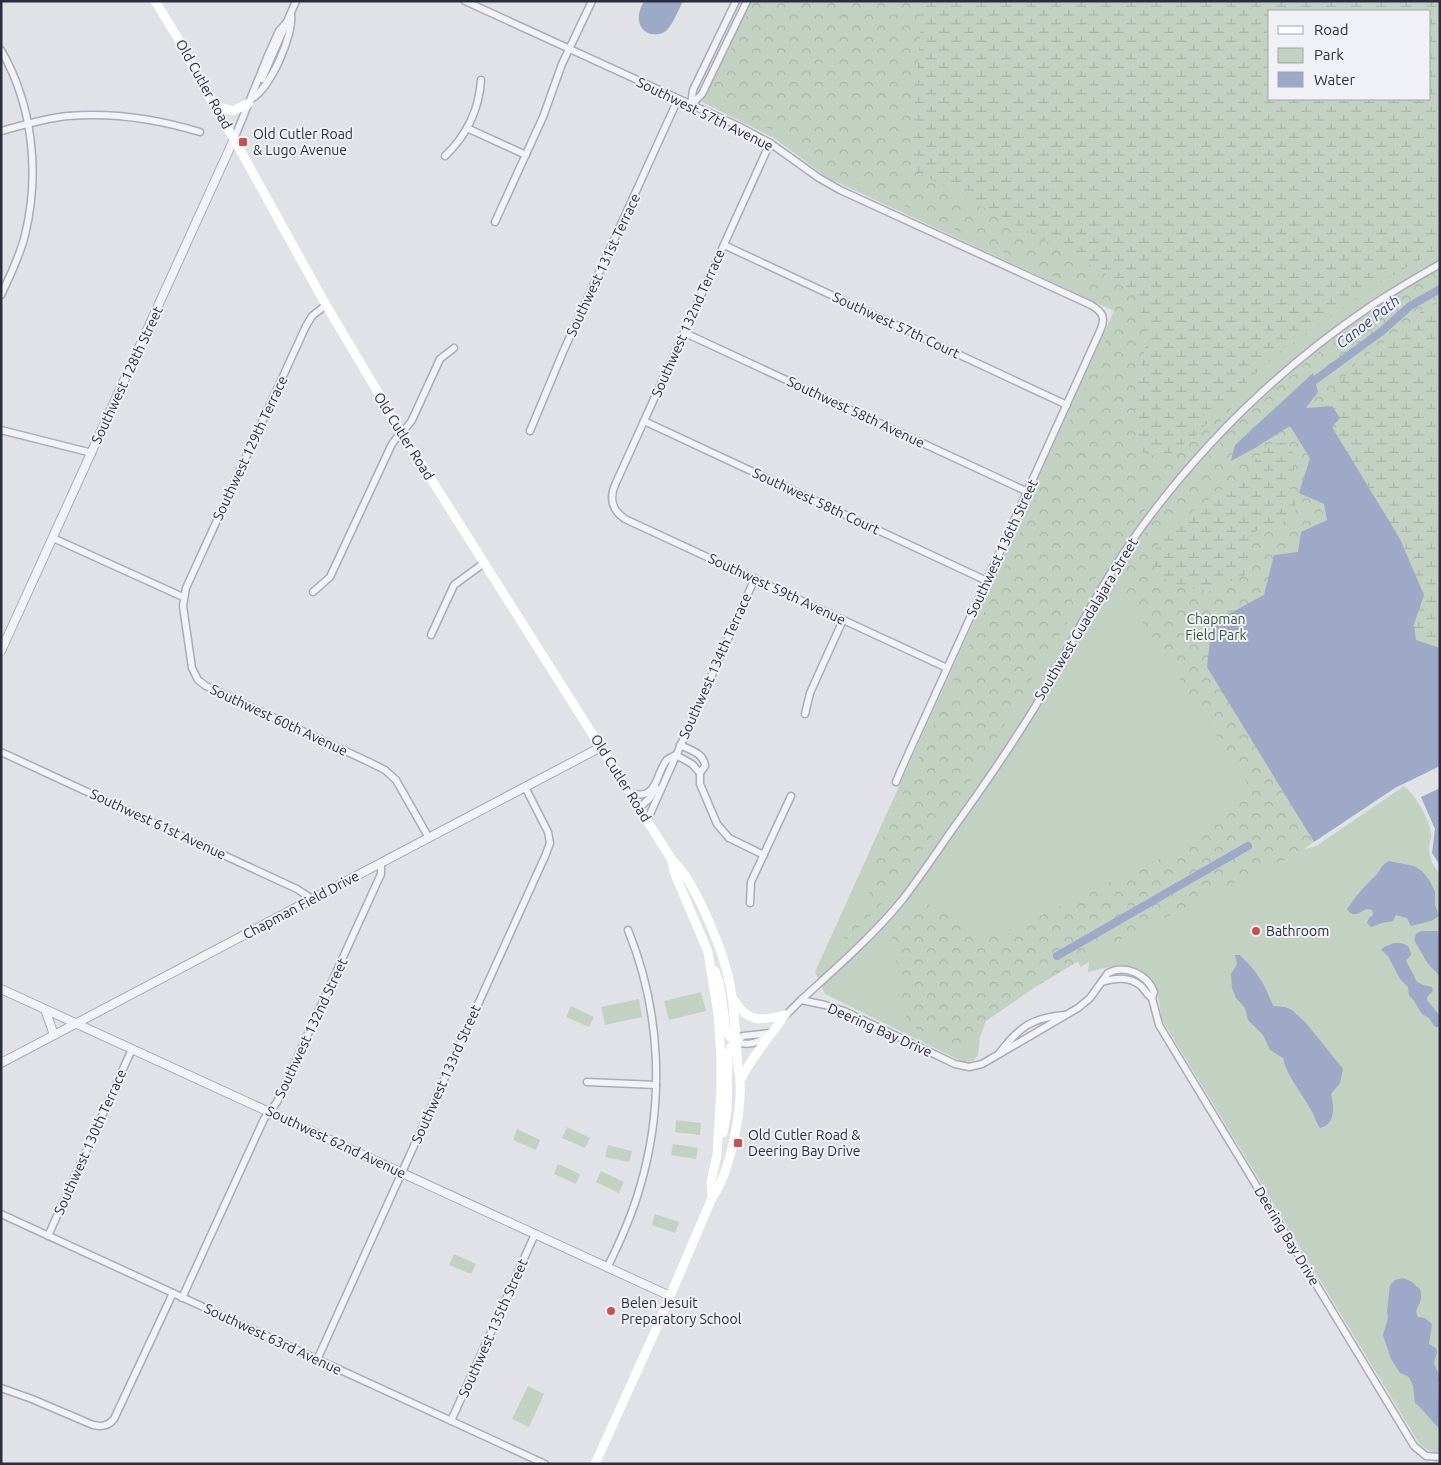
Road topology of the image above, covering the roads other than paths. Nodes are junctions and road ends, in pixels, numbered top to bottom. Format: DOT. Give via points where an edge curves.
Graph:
graph roads {
  1 [pos="155,1"];
  2 [pos="296,1"];
  3 [pos="465,1"];
  4 [pos="592,1"];
  5 [pos="736,1"];
  6 [pos="747,1"];
  7 [pos="291,12"];
  8 [pos="569,49"];
  9 [pos="1,50"];
  10 [pos="481,80"];
  11 [pos="251,99"];
  12 [pos="678,99"];
  13 [pos="214,104"];
  14 [pos="691,105"];
  15 [pos="28,124"];
  16 [pos="467,128"];
  17 [pos="1,132"];
  18 [pos="200,132"];
  19 [pos="234,139"];
  20 [pos="770,143"];
  21 [pos="526,155"];
  22 [pos="445,156"];
  23 [pos="496,222"];
  24 [pos="724,245"];
  25 [pos="1440,264"];
  26 [pos="1,295"];
  27 [pos="326,305"];
  28 [pos="1102,314"];
  29 [pos="685,333"];
  30 [pos="454,348"];
  31 [pos="1067,405"];
  32 [pos="644,421"];
  33 [pos="1,430"];
  34 [pos="530,431"];
  35 [pos="402,433"];
  36 [pos="92,452"];
  37 [pos="1028,492"];
  38 [pos="612,504"];
  39 [pos="53,538"];
  40 [pos="484,563"];
  41 [pos="755,578"];
  42 [pos="987,580"];
  43 [pos="313,592"];
  44 [pos="183,597"];
  45 [pos="843,620"];
  46 [pos="431,635"];
  47 [pos="1,651"];
  48 [pos="947,668"];
  49 [pos="805,714"];
  50 [pos="680,745"];
  51 [pos="601,746"];
  52 [pos="1,752"];
  53 [pos="676,755"];
  54 [pos="700,773"];
  55 [pos="896,782"];
  56 [pos="656,784"];
  57 [pos="526,787"];
  58 [pos="629,792"];
  59 [pos="791,796"];
  60 [pos="639,808"];
  61 [pos="647,821"];
  62 [pos="429,838"];
  63 [pos="764,854"];
  64 [pos="672,860"];
  65 [pos="381,863"];
  66 [pos="312,899"];
  67 [pos="750,903"];
  68 [pos="628,930"];
  69 [pos="708,952"];
  70 [pos="1,989"];
  71 [pos="732,996"];
  72 [pos="801,1000"];
  73 [pos="45,1009"];
  74 [pos="1066,1014"];
  75 [pos="785,1015"];
  76 [pos="77,1023"];
  77 [pos="54,1035"];
  78 [pos="738,1042"];
  79 [pos="132,1049"];
  80 [pos="998,1056"];
  81 [pos="1,1063"];
  82 [pos="740,1081"];
  83 [pos="587,1082"];
  84 [pos="656,1085"];
  85 [pos="269,1112"];
  86 [pos="717,1155"];
  87 [pos="402,1172"];
  88 [pos="712,1198"];
  89 [pos="1,1214"];
  90 [pos="535,1234"];
  91 [pos="48,1236"];
  92 [pos="607,1268"];
  93 [pos="173,1294"];
  94 [pos="670,1296"];
  95 [pos="182,1298"];
  96 [pos="317,1360"];
  97 [pos="1,1388"];
  98 [pos="451,1421"];
  99 [pos="1440,1457"];
  100 [pos="545,1464"];
  101 [pos="595,1464"];
  1 -- 13 [label="main road, Old Cutler Road"];
  2 -- 7 [label="street, Southwest 128th Street"];
  3 -- 8 [label="street, Southwest 57th Avenue"];
  4 -- 8 [label="street"];
  5 -- 14 [label="street" via="693,90"];
  6 -- 14 [label="street" via="702,94"];
  7 -- 11 [label="street, Southwest 128th Street" via="279,30"];
  7 -- 11 [label="street, Southwest 128th Street" via="287,39 269,80"];
  8 -- 12 [label="street, Southwest 57th Avenue"];
  8 -- 21 [label="street"];
  9 -- 15 [label="street" via="18,85"];
  10 -- 16 [label="street" via="478,102"];
  11 -- 13 [label="main road" via="233,111"];
  11 -- 19 [label="street, Southwest 128th Street"];
  12 -- 14 [label="street, Southwest 57th Avenue"];
  12 -- 34 [label="street, Southwest 131st Terrace" via="562,352"];
  13 -- 19 [label="main road, Old Cutler Road"];
  14 -- 20 [label="street, Southwest 57th Avenue"];
  15 -- 17 [label="street"];
  15 -- 18 [label="street" via="68,116 109,115 165,121"];
  15 -- 26 [label="street" via="33,166 28,223"];
  16 -- 21 [label="street"];
  16 -- 22 [label="street"];
  19 -- 27 [label="main road, Old Cutler Road"];
  19 -- 36 [label="street, Southwest 128th Street"];
  20 -- 24 [label="street, Southwest 132nd Terrace"];
  20 -- 28 [label="street, Southwest 57th Avenue" via="840,190 1091,305"];
  21 -- 23 [label="street"];
  24 -- 29 [label="street, Southwest 132nd Terrace"];
  24 -- 31 [label="street, Southwest 57th Court"];
  25 -- 72 [label="street, Southwest Guadalajara Street" via="1367,308 1305,356 1234,418 1196,460 1152,513 1119,560 1018,734 902,900"];
  27 -- 35 [label="main road, Old Cutler Road"];
  27 -- 44 [label="street, Southwest 129th Terrace" via="312,316 306,326"];
  28 -- 31 [label="street, Southwest 136th Street" via="1102,327"];
  29 -- 32 [label="street, Southwest 132nd Terrace"];
  29 -- 37 [label="street, Southwest 58th Avenue"];
  30 -- 35 [label="street" via="440,359 412,420"];
  31 -- 37 [label="street, Southwest 136th Street"];
  32 -- 38 [label="street, Southwest 132nd Terrace" via="613,489"];
  32 -- 42 [label="street, Southwest 58th Court"];
  33 -- 36 [label="street"];
  35 -- 40 [label="main road, Old Cutler Road"];
  35 -- 43 [label="street" via="390,446 330,577"];
  36 -- 39 [label="street, Southwest 128th Street"];
  37 -- 42 [label="street, Southwest 136th Street"];
  38 -- 41 [label="street, Southwest 59th Avenue" via="625,519"];
  39 -- 44 [label="street"];
  39 -- 47 [label="street, Southwest 128th Street"];
  40 -- 46 [label="street" via="454,585"];
  40 -- 51 [label="main road, Old Cutler Road"];
  41 -- 45 [label="street, Southwest 59th Avenue"];
  41 -- 50 [label="street, Southwest 134th Terrace"];
  42 -- 48 [label="street, Southwest 136th Street"];
  44 -- 62 [label="street, Southwest 60th Avenue" via="190,660 198,680 385,770 400,785"];
  45 -- 48 [label="street, Southwest 59th Avenue"];
  45 -- 49 [label="street" via="810,693"];
  48 -- 55 [label="street, Southwest 136th Street"];
  50 -- 53 [label="street, Southwest 134th Terrace"];
  50 -- 54 [label="street" via="704,759 705,766"];
  51 -- 57 [label="street, Chapman Field Drive"];
  51 -- 58 [label="main road, Old Cutler Road"];
  52 -- 66 [label="street, Southwest 61st Avenue" via="297,888"];
  53 -- 54 [label="street"];
  53 -- 56 [label="street, Southwest 134th Terrace" via="667,760"];
  53 -- 61 [label="street, Southwest 134th Terrace"];
  54 -- 63 [label="street" via="702,789 719,828 729,838"];
  56 -- 58 [label="street" via="644,794"];
  56 -- 60 [label="street, Southwest 134th Terrace" via="652,796"];
  57 -- 62 [label="street, Chapman Field Drive"];
  57 -- 87 [label="street, Southwest 133rd Street" via="550,837 548,848"];
  58 -- 60 [label="main road, Old Cutler Road"];
  59 -- 63 [label="street"];
  60 -- 61 [label="main road, Old Cutler Road"];
  61 -- 64 [label="main road, Old Cutler Road"];
  62 -- 65 [label="street, Chapman Field Drive"];
  63 -- 67 [label="street" via="751,882"];
  64 -- 69 [label="main road, Old Cutler Road" via="674,872"];
  64 -- 71 [label="main road, Old Cutler Road" via="688,880 708,919 722,954"];
  65 -- 66 [label="street, Chapman Field Drive"];
  65 -- 85 [label="street, Southwest 132nd Street" via="381,874 277,1102"];
  66 -- 76 [label="street, Chapman Field Drive"];
  68 -- 84 [label="street" via="649,1001"];
  69 -- 78 [label="main road" via="718,982 726,1029"];
  69 -- 86 [label="main road, Old Cutler Road" via="720,1042 722,1088"];
  70 -- 73 [label="street, Southwest 62nd Avenue"];
  71 -- 75 [label="main road" via="740,1009 753,1018 766,1020"];
  71 -- 78 [label="main road, Old Cutler Road"];
  72 -- 75 [label="street"];
  72 -- 80 [label="street, Deering Bay Drive" via="841,1010 958,1066 976,1067"];
  73 -- 76 [label="street, Southwest 62nd Avenue"];
  73 -- 77 [label="street"];
  74 -- 80 [label="street, Deering Bay Drive"];
  74 -- 80 [label="street, Deering Bay Drive" via="1037,1019 1019,1031"];
  74 -- 99 [label="street, Deering Bay Drive" via="1084,1003 1113,970 1133,972 1152,987 1159,1025 1414,1446 1426,1456"];
  75 -- 78 [label="street" via="770,1033 743,1036"];
  75 -- 82 [label="main road" via="750,1061"];
  76 -- 77 [label="street, Chapman Field Drive"];
  76 -- 79 [label="street, Southwest 62nd Avenue"];
  77 -- 81 [label="street, Chapman Field Drive"];
  78 -- 82 [label="main road"];
  78 -- 86 [label="main road" via="730,1048 728,1056 727,1111"];
  79 -- 85 [label="street, Southwest 62nd Avenue"];
  79 -- 91 [label="street, Southwest 130th Terrace"];
  82 -- 88 [label="main road" via="735,1128 726,1168"];
  83 -- 84 [label="street"];
  84 -- 92 [label="street" via="652,1131 643,1176 628,1222"];
  85 -- 87 [label="street, Southwest 62nd Avenue"];
  85 -- 95 [label="street, Southwest 132nd Street"];
  86 -- 88 [label="main road" via="711,1182"];
  87 -- 90 [label="street, Southwest 62nd Avenue"];
  87 -- 96 [label="street, Southwest 133rd Street"];
  88 -- 94 [label="main road"];
  89 -- 91 [label="street, Southwest 63rd Avenue"];
  90 -- 92 [label="street, Southwest 62nd Avenue"];
  90 -- 98 [label="street, Southwest 135th Street"];
  91 -- 93 [label="street, Southwest 63rd Avenue"];
  92 -- 94 [label="street, Southwest 62nd Avenue"];
  93 -- 95 [label="street, Southwest 63rd Avenue"];
  93 -- 97 [label="street" via="109,1424 89,1424"];
  94 -- 101 [label="main road"];
  95 -- 96 [label="street, Southwest 63rd Avenue"];
  96 -- 98 [label="street, Southwest 63rd Avenue"];
  98 -- 100 [label="street, Southwest 63rd Avenue"];
}
